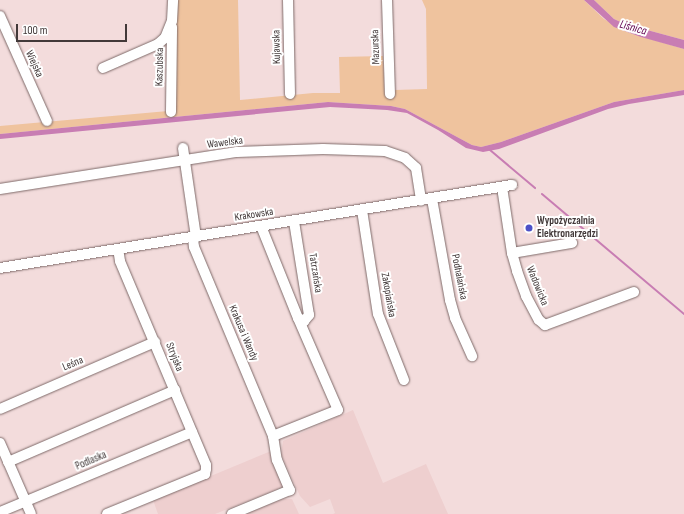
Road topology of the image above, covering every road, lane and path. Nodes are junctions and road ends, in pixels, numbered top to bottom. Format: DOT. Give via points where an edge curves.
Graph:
graph roads {
  1 [pos="173,0"];
  2 [pos="288,0"];
  3 [pos="387,0"];
  4 [pos="0,16"];
  5 [pos="172,21"];
  6 [pos="103,68"];
  7 [pos="290,94"];
  8 [pos="390,94"];
  9 [pos="171,112"];
  10 [pos="47,121"];
  11 [pos="183,148"];
  12 [pos="185,161"];
  13 [pos="507,186"];
  14 [pos="0,189"];
  15 [pos="432,199"];
  16 [pos="421,200"];
  17 [pos="362,210"];
  18 [pos="294,221"];
  19 [pos="261,226"];
  20 [pos="195,237"];
  21 [pos="572,243"];
  22 [pos="118,249"];
  23 [pos="512,253"];
  24 [pos="0,268"];
  25 [pos="634,292"];
  26 [pos="298,318"];
  27 [pos="155,342"];
  28 [pos="472,356"];
  29 [pos="404,380"];
  30 [pos="175,390"];
  31 [pos="0,409"];
  32 [pos="192,432"];
  33 [pos="273,436"];
  34 [pos="0,443"];
  35 [pos="8,462"];
  36 [pos="25,502"];
  37 [pos="0,512"];
  38 [pos="31,514"];
  39 [pos="107,514"];
  40 [pos="232,514"];
  1 -- 5 [label="street, Kaszubska"];
  2 -- 7 [label="street, Kujawska"];
  3 -- 8 [label="street, Mazurska"];
  4 -- 10 [label="street, Wiejska"];
  5 -- 6 [label="street, Kaszubska" via="165,38 158,44"];
  5 -- 9 [label="street, Kaszubska"];
  11 -- 12 [label="street, Krakusa i Wandy"];
  12 -- 14 [label="street, Wawelska"];
  12 -- 16 [label="street, Wawelska" via="238,152 323,149 385,151 414,164"];
  12 -- 20 [label="street, Krakusa i Wandy"];
  13 -- 15 [label="street, Krakowska"];
  13 -- 23 [label="street, Wadowicka"];
  15 -- 16 [label="street, Krakowska"];
  15 -- 28 [label="street, Podhalańska" via="455,318"];
  16 -- 17 [label="street, Krakowska"];
  17 -- 18 [label="street, Krakowska"];
  17 -- 29 [label="street, Zakopiańska" via="378,314"];
  18 -- 19 [label="street, Krakowska"];
  18 -- 26 [label="street, Tatrzańska" via="309,315 304,321"];
  19 -- 20 [label="street, Krakowska"];
  19 -- 26 [label="street"];
  20 -- 22 [label="street, Krakowska"];
  20 -- 33 [label="street, Krakusa i Wandy" via="194,247"];
  21 -- 23 [label="street, Wadowicka"];
  22 -- 24 [label="street, Krakowska"];
  22 -- 27 [label="street, Stryjska" via="120,261"];
  23 -- 25 [label="street, Wadowicka" via="526,296 539,320 545,325"];
  26 -- 33 [label="street" via="338,410"];
  27 -- 30 [label="street, Stryjska"];
  27 -- 31 [label="street, Leśna"];
  30 -- 32 [label="street, Stryjska"];
  30 -- 35 [label="street"];
  32 -- 36 [label="street, Podlaska"];
  32 -- 39 [label="street, Stryjska" via="206,465 205,474"];
  33 -- 40 [label="street, Krakusa i Wandy" via="277,460 290,490"];
  34 -- 35 [label="street"];
  35 -- 36 [label="street"];
  36 -- 37 [label="street, Podlaska"];
  36 -- 38 [label="street"];
}
